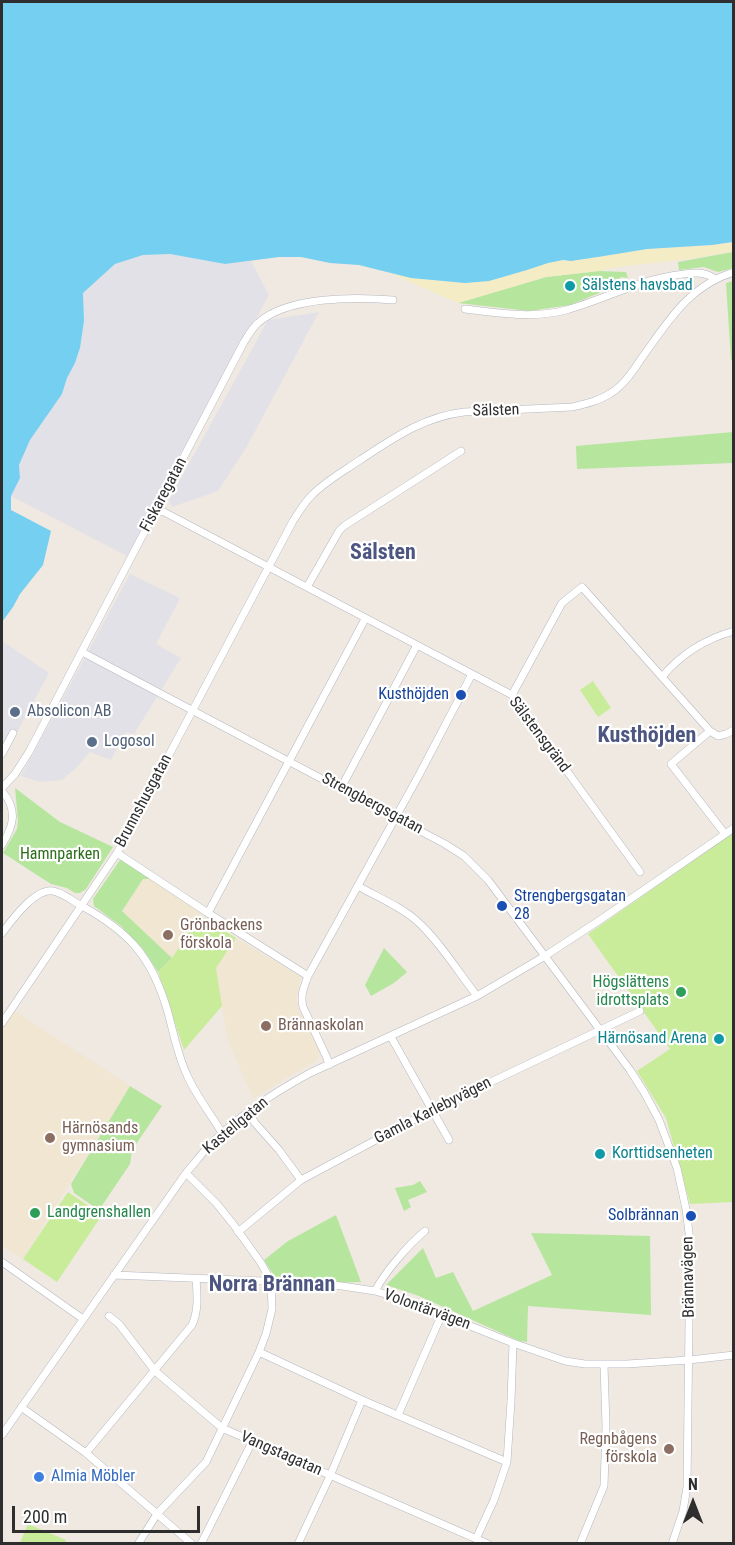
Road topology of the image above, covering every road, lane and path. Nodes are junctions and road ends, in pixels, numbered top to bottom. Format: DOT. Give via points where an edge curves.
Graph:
graph roads {
  1 [pos="734,272"];
  2 [pos="715,279"];
  3 [pos="393,300"];
  4 [pos="465,309"];
  5 [pos="461,451"];
  6 [pos="156,510"];
  7 [pos="269,568"];
  8 [pos="307,587"];
  9 [pos="364,619"];
  10 [pos="734,631"];
  11 [pos="417,645"];
  12 [pos="82,652"];
  13 [pos="472,674"];
  14 [pos="662,677"];
  15 [pos="512,695"];
  16 [pos="193,711"];
  17 [pos="734,730"];
  18 [pos="710,731"];
  19 [pos="13,733"];
  20 [pos="2,754"];
  21 [pos="289,760"];
  22 [pos="341,788"];
  23 [pos="2,789"];
  24 [pos="395,817"];
  25 [pos="734,828"];
  26 [pos="725,834"];
  27 [pos="2,845"];
  28 [pos="117,853"];
  29 [pos="640,872"];
  30 [pos="358,886"];
  31 [pos="81,906"];
  32 [pos="209,912"];
  33 [pos="2,933"];
  34 [pos="545,956"];
  35 [pos="308,976"];
  36 [pos="477,996"];
  37 [pos="640,1011"];
  38 [pos="2,1023"];
  39 [pos="601,1030"];
  40 [pos="391,1036"];
  41 [pos="329,1065"];
  42 [pos="432,1110"];
  43 [pos="248,1112"];
  44 [pos="222,1133"];
  45 [pos="449,1140"];
  46 [pos="186,1173"];
  47 [pos="301,1180"];
  48 [pos="425,1231"];
  49 [pos="238,1232"];
  50 [pos="2,1263"];
  51 [pos="114,1275"];
  52 [pos="196,1278"];
  53 [pos="271,1281"];
  54 [pos="375,1291"];
  55 [pos="442,1314"];
  56 [pos="109,1316"];
  57 [pos="83,1319"];
  58 [pos="513,1342"];
  59 [pos="259,1352"];
  60 [pos="734,1355"];
  61 [pos="689,1360"];
  62 [pos="604,1365"];
  63 [pos="155,1371"];
  64 [pos="362,1400"];
  65 [pos="21,1407"];
  66 [pos="398,1415"];
  67 [pos="222,1428"];
  68 [pos="2,1434"];
  69 [pos="252,1442"];
  70 [pos="86,1453"];
  71 [pos="507,1462"];
  72 [pos="330,1476"];
  73 [pos="157,1514"];
  74 [pos="476,1539"];
  75 [pos="138,1544"];
  76 [pos="192,1544"];
  77 [pos="201,1544"];
  78 [pos="298,1544"];
  79 [pos="488,1544"];
  80 [pos="580,1544"];
  81 [pos="672,1544"];
  1 -- 2 [label="street, Sälsten"];
  2 -- 4 [label="street" via="703,273 652,280 552,313 529,315"];
  2 -- 7 [label="street, Sälsten" via="695,291 676,310 612,393 572,406 449,414 409,429 337,475 303,505"];
  3 -- 6 [label="street, Fiskaregatan" via="363,298 307,303 276,312 256,324"];
  5 -- 8 [label="street" via="344,526"];
  6 -- 7 [label="street, Sälstensgränd"];
  6 -- 12 [label="street, Fiskaregatan"];
  7 -- 8 [label="street, Sälstensgränd"];
  7 -- 16 [label="street, Brunnshusgatan"];
  8 -- 9 [label="street, Sälstensgränd"];
  9 -- 11 [label="street, Sälstensgränd"];
  9 -- 21 [label="street"];
  10 -- 14 [label="street" via="700,644"];
  11 -- 13 [label="street, Sälstensgränd"];
  11 -- 22 [label="street"];
  12 -- 16 [label="street, Strengbergsgatan"];
  12 -- 23 [label="street, Fiskaregatan" via="21,766"];
  13 -- 15 [label="street, Sälstensgränd"];
  13 -- 24 [label="street"];
  14 -- 15 [label="street" via="582,587 562,603"];
  14 -- 18 [label="street"];
  15 -- 29 [label="street, Sälstensgränd"];
  16 -- 21 [label="street, Strengbergsgatan"];
  16 -- 28 [label="street, Brunnshusgatan"];
  17 -- 18 [label="street" via="718,736"];
  18 -- 26 [label="street" via="671,764"];
  19 -- 20 [label="street"];
  21 -- 22 [label="street, Strengbergsgatan"];
  21 -- 32 [label="street"];
  22 -- 24 [label="street, Strengbergsgatan"];
  23 -- 27 [label="street" via="13,811 13,824"];
  24 -- 30 [label="street"];
  24 -- 34 [label="street, Strengbergsgatan" via="445,844 477,868"];
  25 -- 26 [label="street, Kastellgatan"];
  26 -- 34 [label="street, Kastellgatan"];
  28 -- 31 [label="street, Brunnshusgatan"];
  28 -- 32 [label="street"];
  30 -- 35 [label="street"];
  30 -- 36 [label="street" via="417,921"];
  31 -- 33 [label="street" via="67,896 46,891 28,903"];
  31 -- 38 [label="street, Brunnshusgatan"];
  31 -- 44 [label="street" via="123,932 146,962 156,979 186,1073"];
  32 -- 35 [label="street"];
  34 -- 36 [label="street, Kastellgatan"];
  34 -- 39 [label="street, Strengbergsgatan"];
  35 -- 41 [label="street" via="301,1001"];
  36 -- 40 [label="street, Kastellgatan"];
  37 -- 39 [label="street, Gamla Karlebyvägen"];
  39 -- 42 [label="street, Gamla Karlebyvägen"];
  39 -- 61 [label="street, Brännavägen" via="644,1092 677,1167 690,1241"];
  40 -- 41 [label="street, Kastellgatan"];
  40 -- 42 [label="street"];
  41 -- 43 [label="street, Kastellgatan" via="288,1085"];
  42 -- 45 [label="street"];
  42 -- 47 [label="street, Gamla Karlebyvägen"];
  43 -- 44 [label="street, Kastellgatan"];
  43 -- 47 [label="street"];
  44 -- 46 [label="street, Kastellgatan"];
  46 -- 49 [label="street"];
  46 -- 51 [label="street, Kastellgatan"];
  47 -- 49 [label="street, Gamla Karlebyvägen"];
  48 -- 54 [label="street"];
  49 -- 53 [label="street"];
  50 -- 57 [label="street"];
  51 -- 52 [label="street, Volontärvägen"];
  51 -- 57 [label="street, Kastellgatan"];
  52 -- 53 [label="street, Volontärvägen"];
  52 -- 63 [label="street" via="197,1305 192,1325"];
  53 -- 54 [label="street, Volontärvägen"];
  53 -- 59 [label="street" via="272,1309"];
  54 -- 55 [label="street, Volontärvägen"];
  55 -- 58 [label="street, Volontärvägen"];
  55 -- 66 [label="street"];
  56 -- 63 [label="street, Vangstagatan"];
  57 -- 65 [label="street, Kastellgatan"];
  58 -- 62 [label="street, Volontärvägen" via="565,1361"];
  58 -- 71 [label="street"];
  59 -- 64 [label="street"];
  59 -- 67 [label="street"];
  60 -- 61 [label="street, Volontärvägen"];
  61 -- 62 [label="street, Volontärvägen"];
  61 -- 81 [label="street, Brännavägen" via="687,1487"];
  62 -- 80 [label="street" via="605,1484"];
  63 -- 67 [label="street, Vangstagatan"];
  63 -- 70 [label="street"];
  64 -- 66 [label="street"];
  64 -- 72 [label="street"];
  65 -- 68 [label="street, Kastellgatan"];
  65 -- 70 [label="street"];
  66 -- 71 [label="street"];
  67 -- 69 [label="street, Vangstagatan"];
  67 -- 73 [label="street" via="206,1462"];
  69 -- 72 [label="street, Vangstagatan"];
  69 -- 77 [label="street"];
  70 -- 73 [label="street"];
  71 -- 74 [label="street"];
  72 -- 74 [label="street, Vangstagatan"];
  72 -- 78 [label="street"];
  73 -- 75 [label="street"];
  73 -- 76 [label="street"];
  74 -- 79 [label="street, Vangstagatan"];
}
